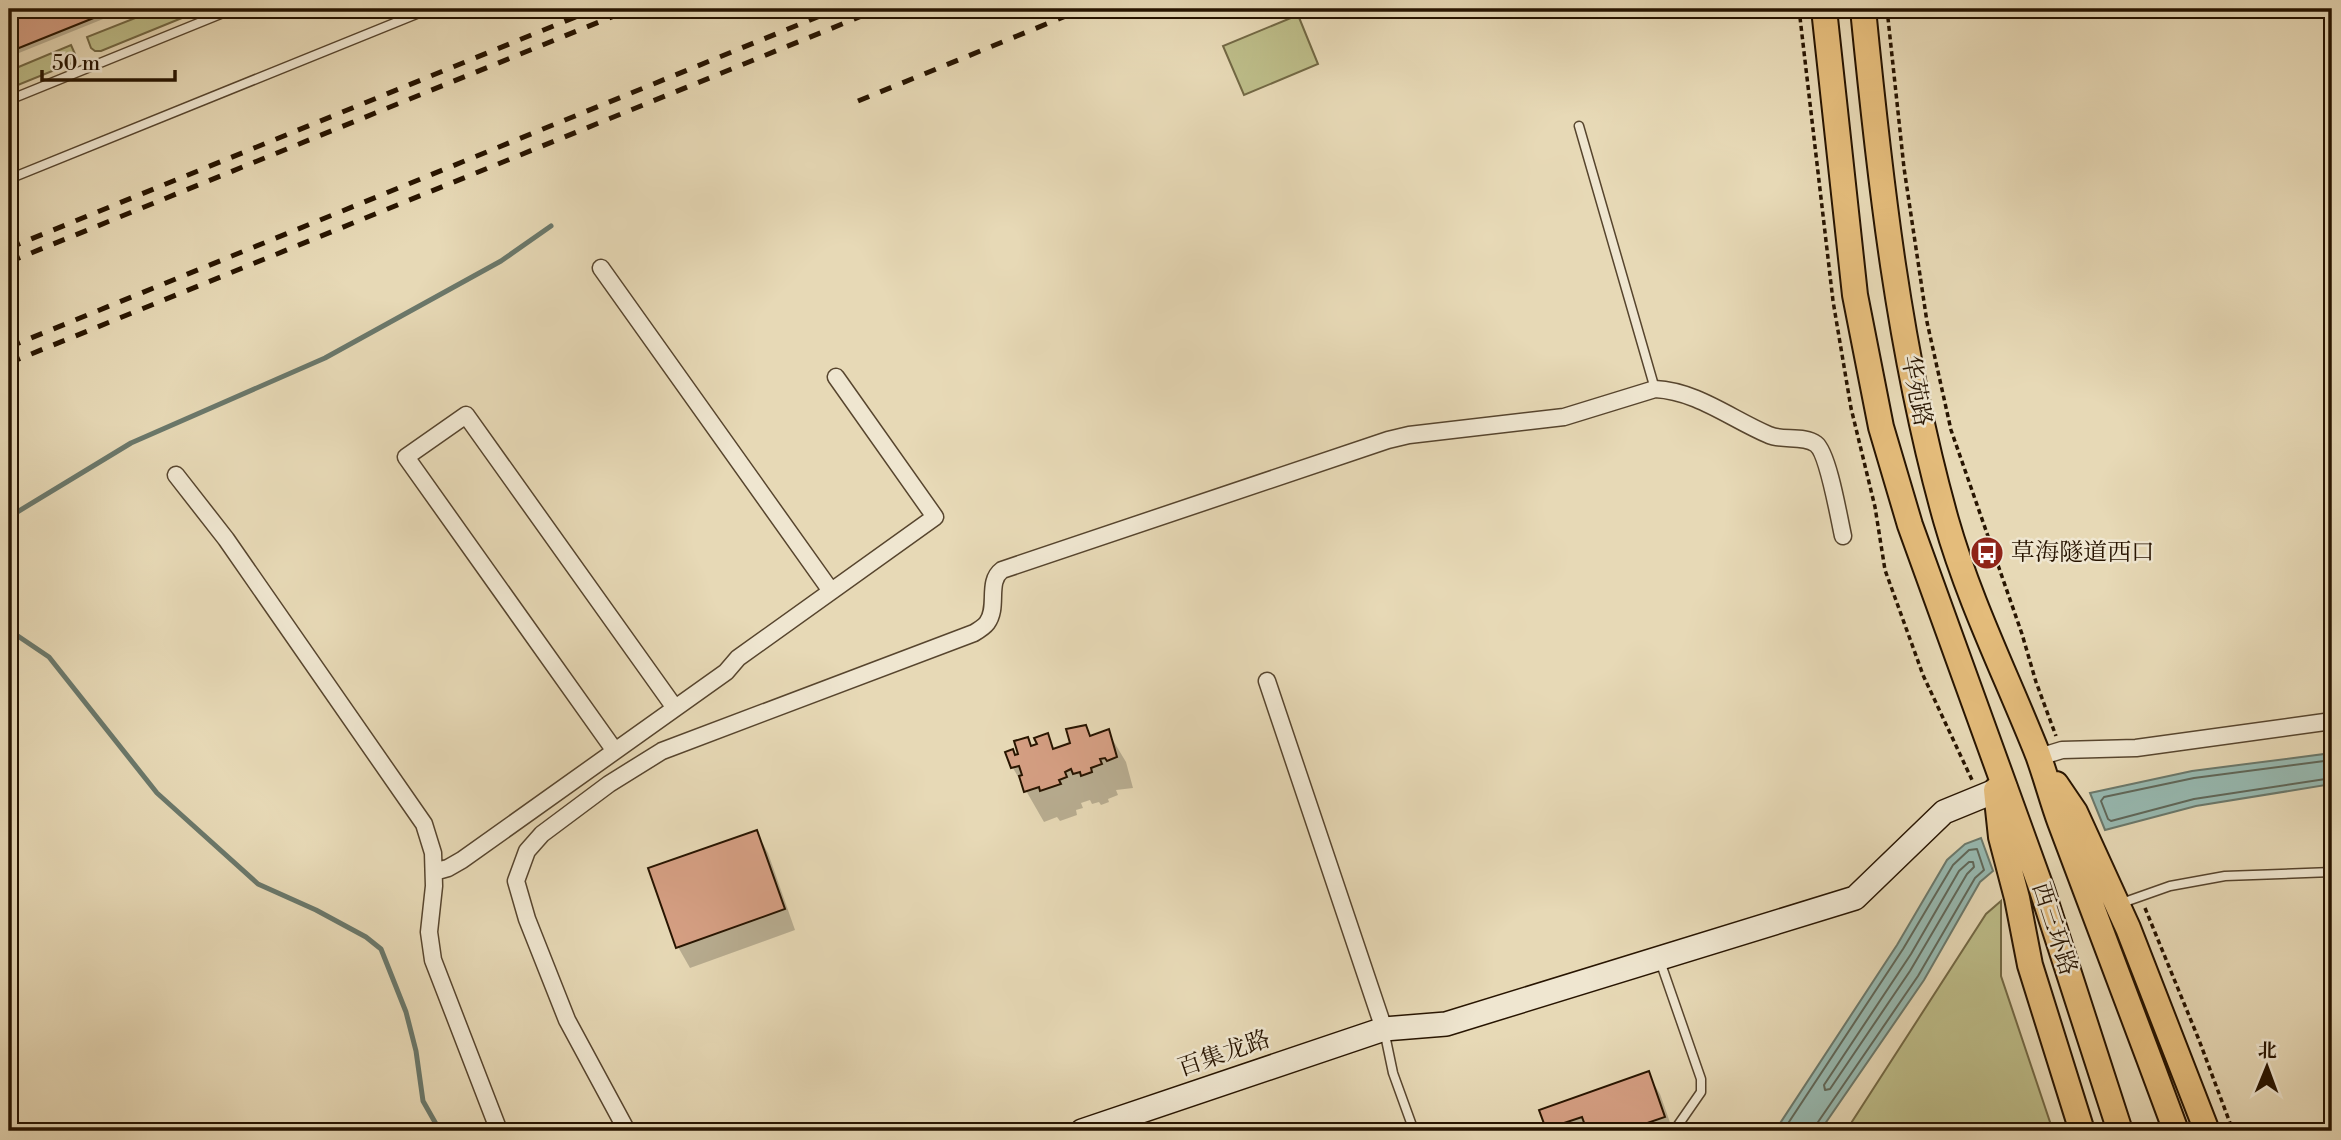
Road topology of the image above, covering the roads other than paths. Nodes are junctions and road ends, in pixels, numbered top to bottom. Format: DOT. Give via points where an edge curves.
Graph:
graph roads {
  1 [pos="233,9"];
  2 [pos="429,9"];
  3 [pos="1824,9"];
  4 [pos="1863,9"];
  5 [pos="9,100"];
  6 [pos="1579,127"];
  7 [pos="9,179"];
  8 [pos="601,268"];
  9 [pos="836,377"];
  10 [pos="1655,389"];
  11 [pos="176,475"];
  12 [pos="1843,536"];
  13 [pos="831,591"];
  14 [pos="1267,681"];
  15 [pos="676,708"];
  16 [pos="2332,721"];
  17 [pos="615,751"];
  18 [pos="2050,754"];
  19 [pos="2000,788"];
  20 [pos="434,872"];
  21 [pos="2332,872"];
  22 [pos="2128,901"];
  23 [pos="1659,958"];
  24 [pos="1384,1029"];
  25 [pos="499,1131"];
  26 [pos="627,1131"];
  27 [pos="1082,1131"];
  28 [pos="1414,1131"];
  29 [pos="1674,1131"];
  30 [pos="2082,1131"];
  31 [pos="2120,1131"];
  32 [pos="2176,1131"];
  33 [pos="2207,1131"];
  1 -- 5 [label="lane"];
  2 -- 7 [label="lane"];
  3 -- 19 [label="main road, 华苑路" via="1856,295 1881,427 1910,525 1984,728"];
  4 -- 18 [label="main road, 华苑路" via="1882,189 1921,421 1947,522 1980,620"];
  6 -- 10 [label="lane"];
  8 -- 13 [label="street"];
  9 -- 13 [label="street" via="935,517"];
  10 -- 12 [label="street" via="1690,395 1772,436 1816,444 1824,456"];
  10 -- 26 [label="street" via="1564,417 1388,440 1002,570 994,581 990,618 974,634 662,751 610,784 537,839 527,851 516,881 567,1020"];
  11 -- 20 [label="street" via="226,539 424,824"];
  13 -- 15 [label="street"];
  14 -- 24 [label="street"];
  15 -- 17 [label="street"];
  15 -- 17 [label="street" via="466,415 406,457"];
  16 -- 18 [label="street" via="2136,748"];
  17 -- 20 [label="street" via="462,860"];
  18 -- 22 [label="main road" via="2075,812"];
  18 -- 32 [label="main road, 西三环路" via="2058,818"];
  19 -- 23 [label="street, 百集龙路" via="1944,812 1855,898"];
  19 -- 30 [label="main road" via="2001,837 2030,965"];
  19 -- 31 [label="main road, 西三环路" via="2042,890"];
  20 -- 25 [label="street" via="429,932 433,960"];
  21 -- 22 [label="lane" via="2225,876 2170,886"];
  22 -- 33 [label="main road"];
  23 -- 24 [label="street, 百集龙路" via="1446,1024"];
  23 -- 29 [label="lane" via="1702,1079 1702,1092"];
  24 -- 27 [label="street, 百集龙路"];
  24 -- 28 [label="lane" via="1393,1073"];
}
